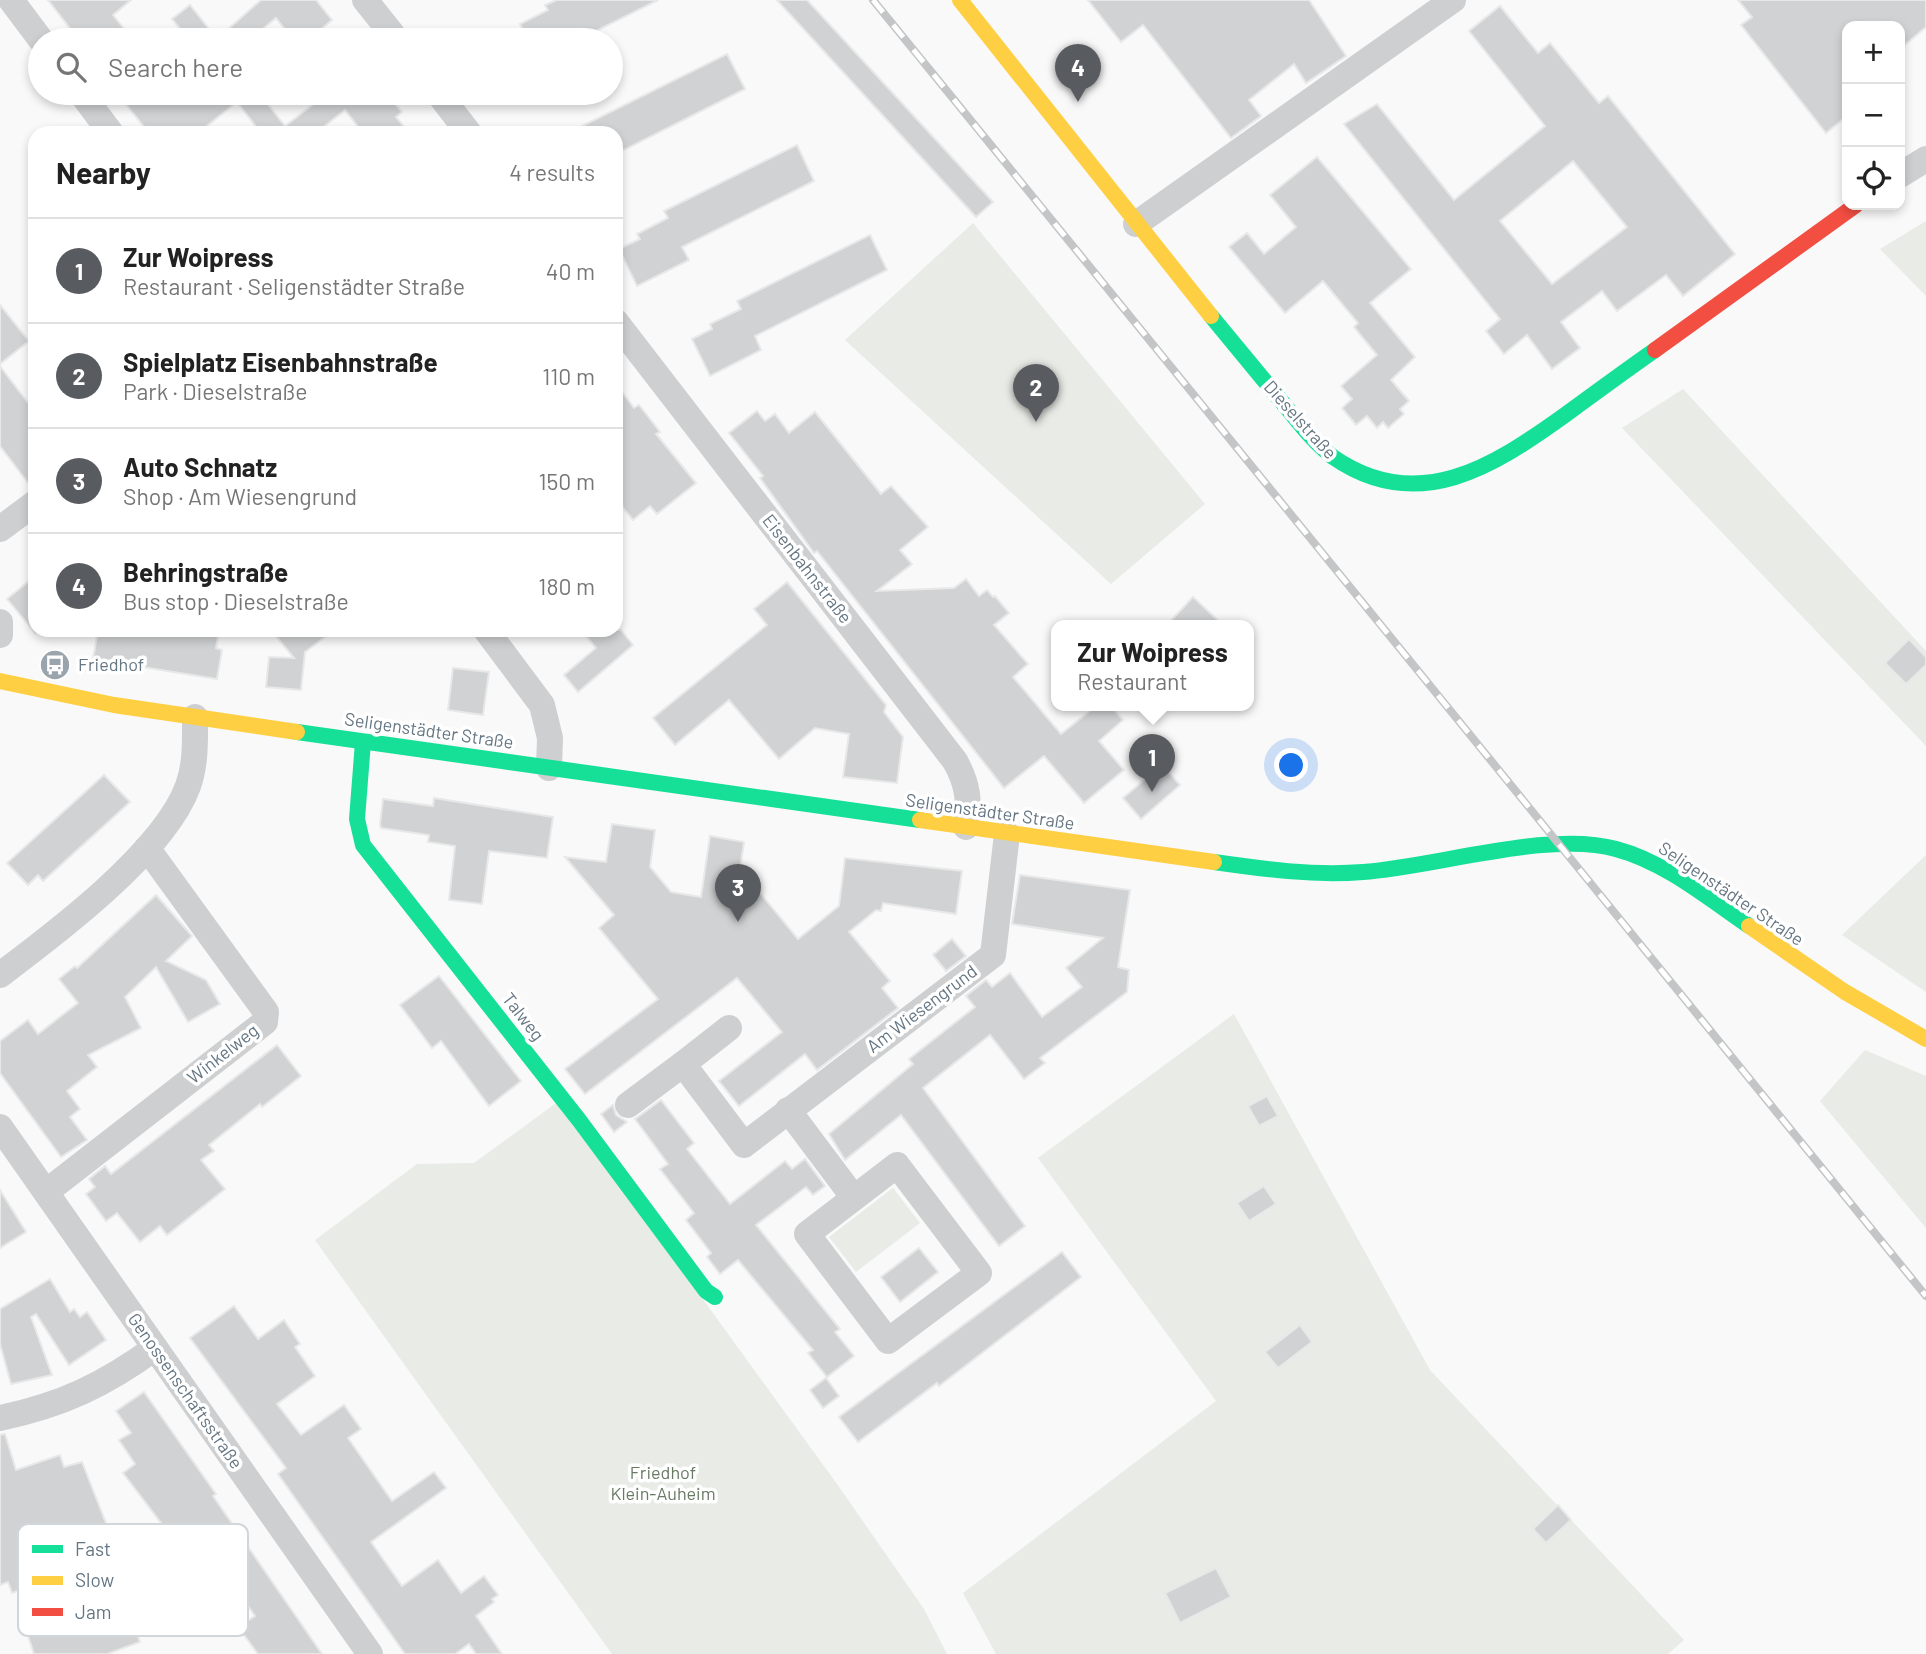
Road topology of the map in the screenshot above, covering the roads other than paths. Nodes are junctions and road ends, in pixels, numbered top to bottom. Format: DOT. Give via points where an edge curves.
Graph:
graph roads {
  1 [pos="11,0"];
  2 [pos="365,0"];
  3 [pos="960,0"];
  4 [pos="1453,0"];
  5 [pos="32,28"];
  6 [pos="387,28"];
  7 [pos="90,105"];
  8 [pos="447,105"];
  9 [pos="106,126"];
  10 [pos="464,126"];
  11 [pos="1926,159"];
  12 [pos="1905,172"];
  13 [pos="1849,210"];
  14 [pos="1136,225"];
  15 [pos="623,331"];
  16 [pos="28,508"];
  17 [pos="0,529"];
  18 [pos="0,622"];
  19 [pos="0,635"];
  20 [pos="491,637"];
  21 [pos="0,681"];
  22 [pos="195,717"];
  23 [pos="363,742"];
  24 [pos="549,768"];
  25 [pos="966,827"];
  26 [pos="1007,834"];
  27 [pos="147,848"];
  28 [pos="0,975"];
  29 [pos="729,1028"];
  30 [pos="1926,1039"];
  31 [pos="682,1064"];
  32 [pos="628,1105"];
  33 [pos="788,1110"];
  34 [pos="0,1127"];
  35 [pos="46,1192"];
  36 [pos="854,1198"];
  37 [pos="715,1297"];
  38 [pos="155,1348"];
  39 [pos="0,1418"];
  40 [pos="370,1654"];
  1 -- 5 [label="street"];
  2 -- 6 [label="street"];
  3 -- 14 [label="main road, Dieselstraße"];
  4 -- 14 [label="street"];
  7 -- 9 [label="street"];
  8 -- 10 [label="street"];
  11 -- 12 [label="street"];
  13 -- 14 [label="main road, Dieselstraße" via="1509,455 1465,477 1420,485 1359,472 1323,450"];
  15 -- 25 [label="street, Eisenbahnstraße" via="956,761 970,803"];
  16 -- 17 [label="street"];
  18 -- 19 [label="street"];
  20 -- 24 [label="street" via="542,705 550,738"];
  21 -- 22 [label="main road, Seligenstädter Straße"];
  22 -- 23 [label="main road, Seligenstädter Straße"];
  22 -- 27 [label="street" via="188,785 178,807"];
  23 -- 24 [label="main road, Seligenstädter Straße"];
  23 -- 37 [label="main road, Talweg" via="357,818 363,845"];
  24 -- 25 [label="main road, Seligenstädter Straße"];
  25 -- 26 [label="main road, Seligenstädter Straße"];
  26 -- 30 [label="main road, Seligenstädter Straße" via="1321,873 1558,844 1618,849 1672,874 1833,984"];
  26 -- 33 [label="street, Am Wiesengrund" via="993,955"];
  27 -- 28 [label="street"];
  27 -- 35 [label="street, Winkelweg" via="266,1012 265,1022"];
  29 -- 31 [label="street"];
  31 -- 32 [label="street"];
  31 -- 33 [label="street, Am Wiesengrund" via="744,1145"];
  33 -- 36 [label="street"];
  34 -- 35 [label="street, Genossenschaftsstraße"];
  35 -- 38 [label="street, Genossenschaftsstraße"];
  36 -- 36 [label="street" via="897,1165 979,1273 888,1342 807,1234"];
  38 -- 39 [label="street" via="75,1397"];
  38 -- 40 [label="street, Genossenschaftsstraße"];
}
